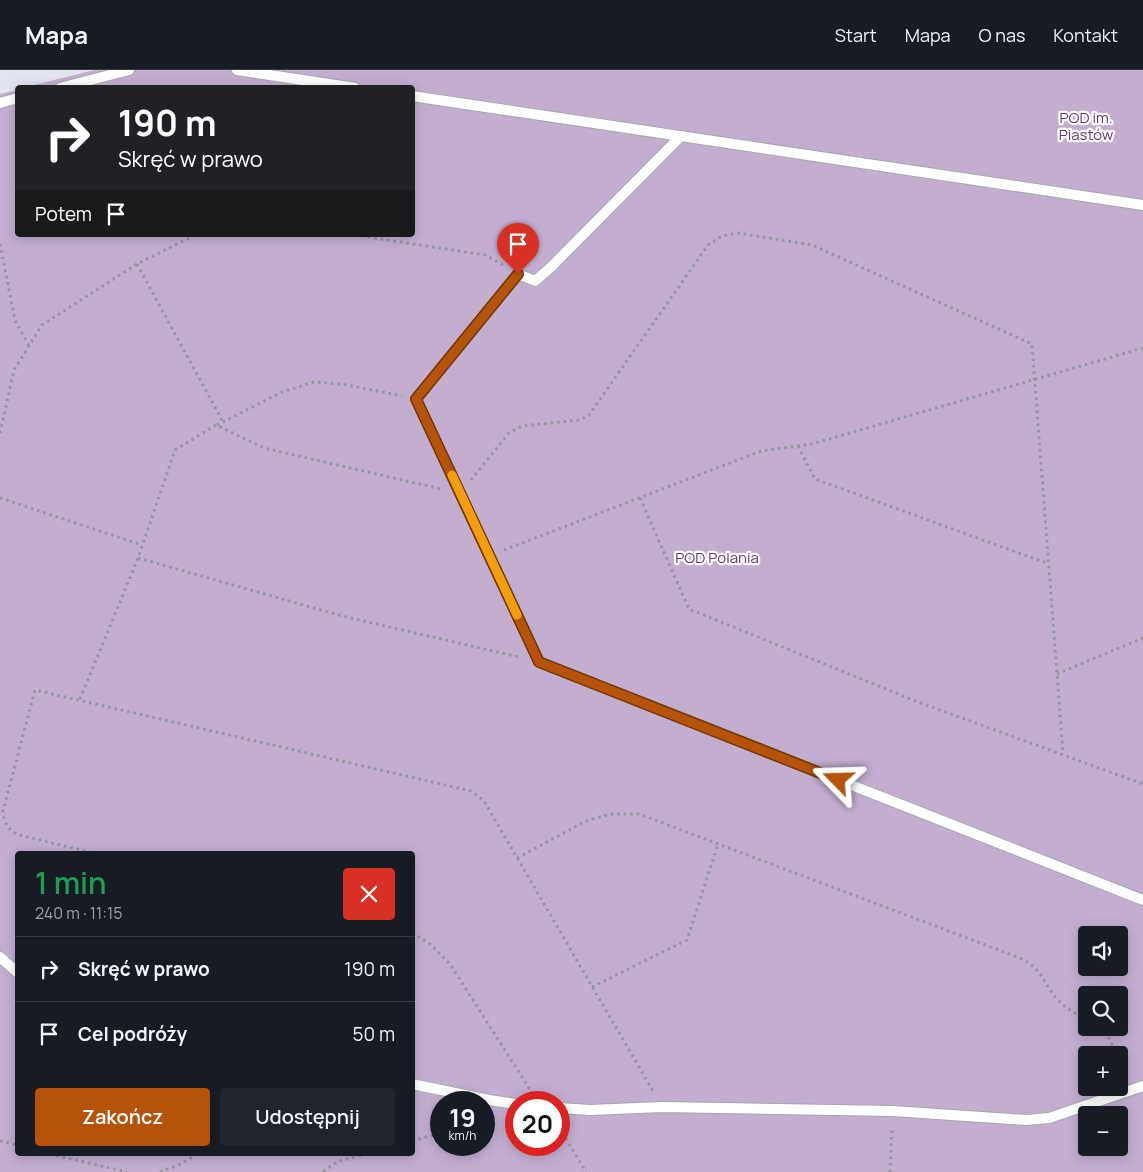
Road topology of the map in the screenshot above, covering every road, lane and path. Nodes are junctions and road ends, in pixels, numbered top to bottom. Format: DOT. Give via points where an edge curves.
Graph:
graph roads {
  1 [pos="129,70"];
  2 [pos="237,70"];
  3 [pos="72,85"];
  4 [pos="335,85"];
  5 [pos="415,96"];
  6 [pos="15,99"];
  7 [pos="0,103"];
  8 [pos="681,136"];
  9 [pos="1143,205"];
  10 [pos="192,237"];
  11 [pos="368,237"];
  12 [pos="0,244"];
  13 [pos="137,264"];
  14 [pos="518,274"];
  15 [pos="29,346"];
  16 [pos="1143,348"];
  17 [pos="1035,380"];
  18 [pos="416,399"];
  19 [pos="224,422"];
  20 [pos="216,425"];
  21 [pos="0,433"];
  22 [pos="798,446"];
  23 [pos="460,493"];
  24 [pos="0,498"];
  25 [pos="640,498"];
  26 [pos="142,545"];
  27 [pos="489,556"];
  28 [pos="138,558"];
  29 [pos="1049,564"];
  30 [pos="1143,638"];
  31 [pos="539,662"];
  32 [pos="1057,674"];
  33 [pos="80,699"];
  34 [pos="1063,753"];
  35 [pos="1143,784"];
  36 [pos="718,844"];
  37 [pos="86,851"];
  38 [pos="517,858"];
  39 [pos="1143,900"];
  40 [pos="415,935"];
  41 [pos="0,957"];
  42 [pos="15,970"];
  43 [pos="592,987"];
  44 [pos="1078,1014"];
  45 [pos="415,1085"];
  46 [pos="1143,1086"];
  47 [pos="531,1091"];
  48 [pos="505,1102"];
  49 [pos="662,1107"];
  50 [pos="570,1109"];
  51 [pos="893,1111"];
  52 [pos="430,1135"];
  53 [pos="415,1140"];
  54 [pos="0,1141"];
  55 [pos="15,1144"];
  56 [pos="570,1145"];
  57 [pos="59,1156"];
  58 [pos="194,1156"];
  59 [pos="358,1156"];
  60 [pos="127,1172"];
  61 [pos="160,1172"];
  62 [pos="324,1172"];
  63 [pos="586,1172"];
  64 [pos="890,1172"];
  1 -- 3 [label="lane"];
  2 -- 4 [label="lane"];
  5 -- 8 [label="lane"];
  6 -- 7 [label="lane"];
  8 -- 9 [label="lane"];
  8 -- 14 [label="lane" via="535,281"];
  10 -- 13 [label="path"];
  11 -- 14 [label="path" via="485,255"];
  12 -- 15 [label="path" via="15,320"];
  13 -- 15 [label="path" via="42,325"];
  13 -- 19 [label="path"];
  14 -- 18 [label="lane"];
  15 -- 21 [label="path" via="14,370"];
  16 -- 17 [label="path"];
  17 -- 22 [label="path"];
  17 -- 23 [label="path" via="1032,344 812,245 738,233 722,236 708,245 589,415 580,420 522,426 509,433"];
  17 -- 29 [label="path"];
  18 -- 19 [label="path" via="342,384 314,382 282,392"];
  18 -- 23 [label="lane"];
  19 -- 20 [label="path"];
  20 -- 23 [label="path" via="264,448"];
  20 -- 26 [label="path" via="175,450"];
  22 -- 25 [label="path" via="761,451"];
  22 -- 29 [label="path" via="815,479"];
  23 -- 27 [label="lane"];
  24 -- 26 [label="path"];
  25 -- 27 [label="path"];
  25 -- 34 [label="path" via="689,609 918,702"];
  26 -- 28 [label="path"];
  27 -- 31 [label="lane"];
  28 -- 31 [label="path" via="342,616"];
  28 -- 33 [label="path"];
  29 -- 32 [label="path"];
  30 -- 32 [label="path"];
  31 -- 39 [label="lane"];
  32 -- 34 [label="path"];
  33 -- 37 [label="path" via="35,690 3,811 10,831"];
  33 -- 38 [label="path" via="471,791 484,801"];
  34 -- 35 [label="path"];
  36 -- 38 [label="path" via="640,814 610,814 586,821"];
  36 -- 43 [label="path" via="686,940"];
  36 -- 44 [label="path" via="1026,961 1043,975 1060,1003"];
  38 -- 43 [label="path"];
  40 -- 47 [label="path" via="429,943 450,964"];
  41 -- 42 [label="lane"];
  43 -- 49 [label="path"];
  45 -- 48 [label="lane"];
  46 -- 51 [label="lane" via="1049,1118 1026,1120"];
  49 -- 50 [label="lane"];
  49 -- 51 [label="lane"];
  51 -- 64 [label="path"];
  52 -- 53 [label="path"];
  54 -- 55 [label="path"];
  56 -- 63 [label="path"];
  57 -- 60 [label="path"];
  58 -- 61 [label="path"];
  59 -- 62 [label="path" via="339,1161"];
}
